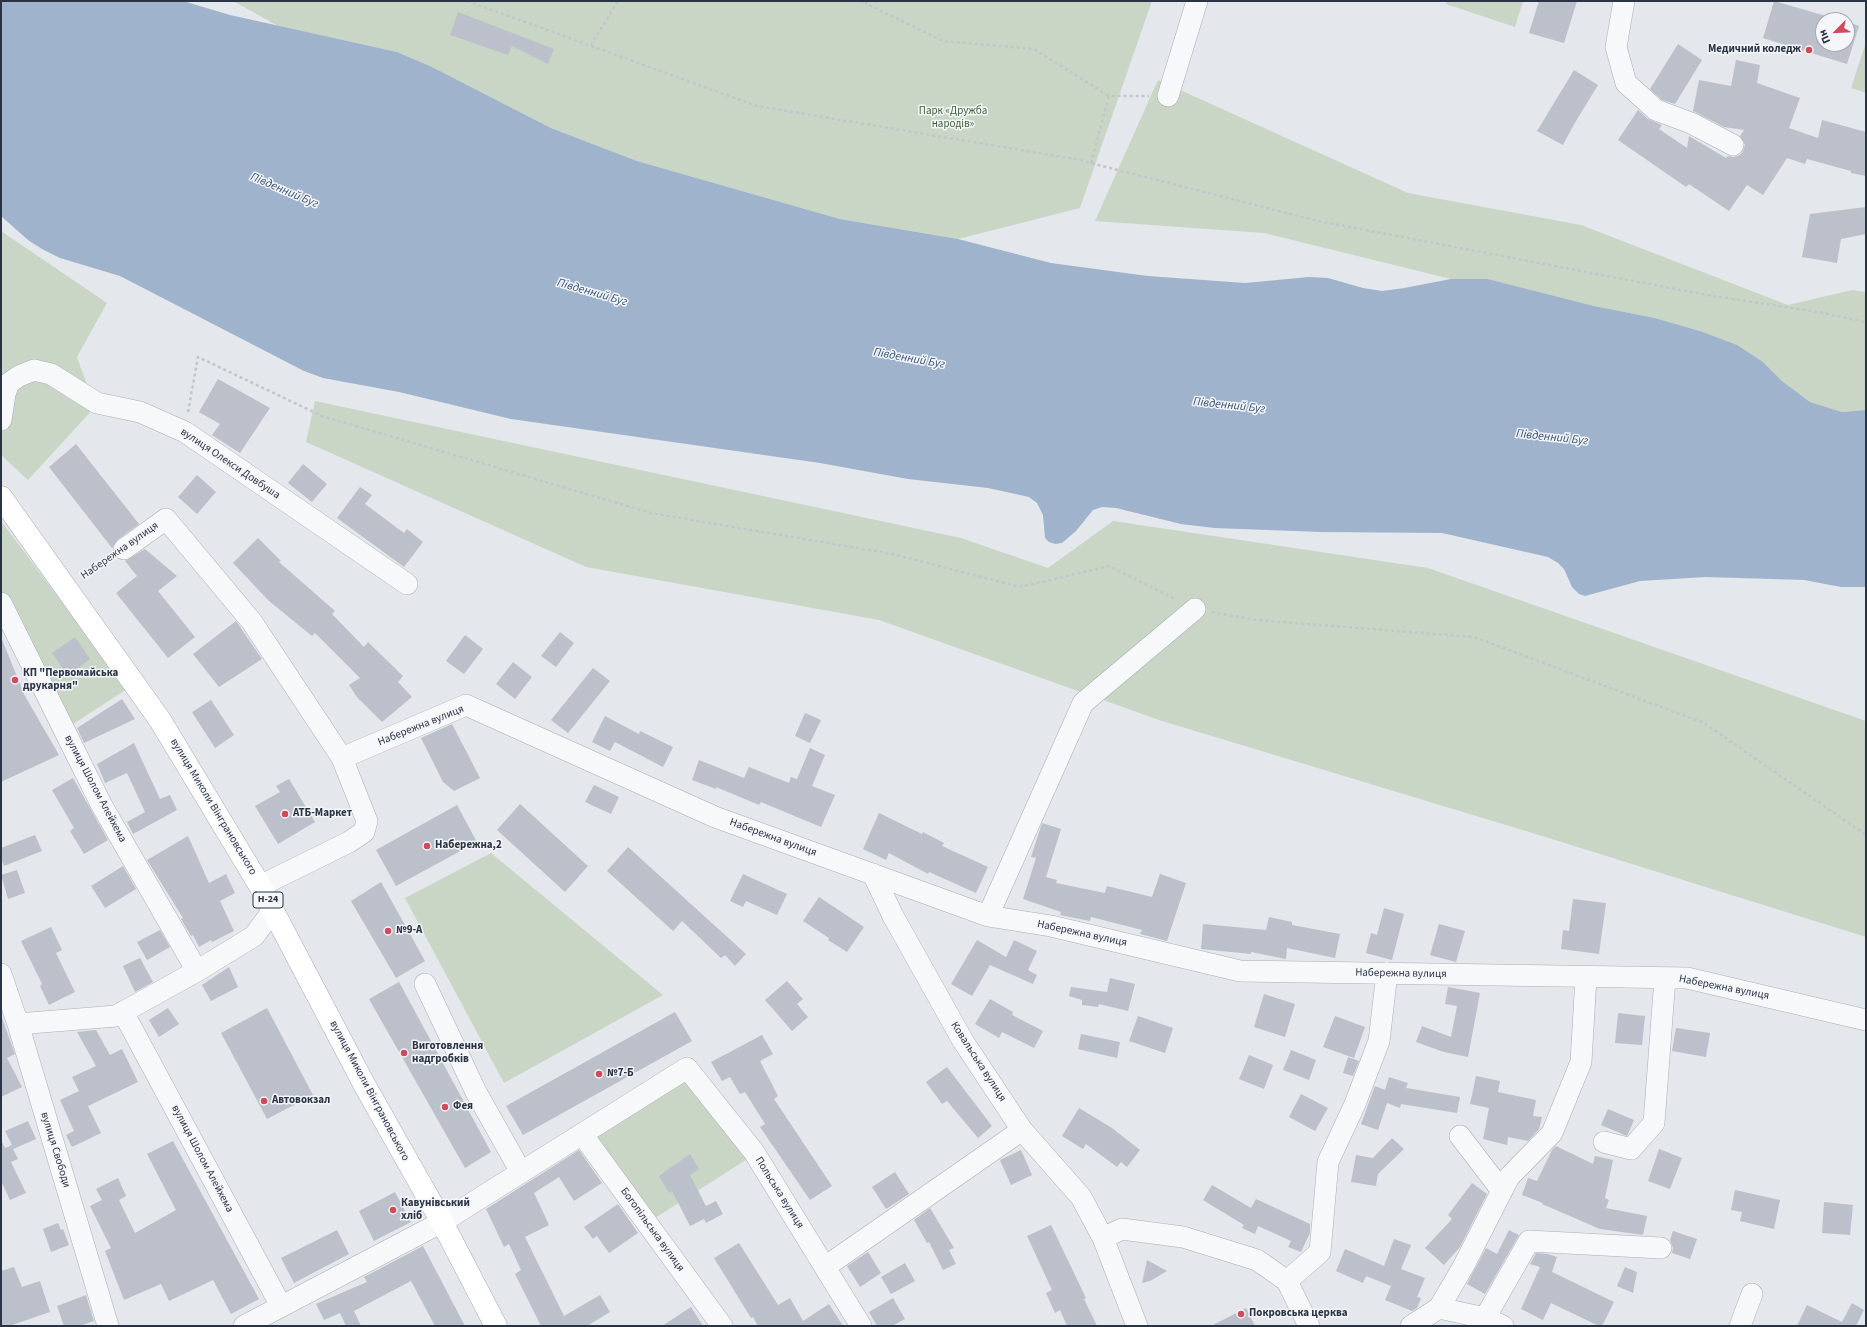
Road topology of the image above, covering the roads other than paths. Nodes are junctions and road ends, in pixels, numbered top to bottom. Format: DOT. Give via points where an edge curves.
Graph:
graph roads {
  1 [pos="1197,1"];
  2 [pos="1624,1"];
  3 [pos="1168,96"];
  4 [pos="1733,145"];
  5 [pos="1,420"];
  6 [pos="1,497"];
  7 [pos="124,549"];
  8 [pos="407,584"];
  9 [pos="1,603"];
  10 [pos="1195,609"];
  11 [pos="342,758"];
  12 [pos="872,874"];
  13 [pos="260,886"];
  14 [pos="273,910"];
  15 [pos="988,916"];
  16 [pos="197,971"];
  17 [pos="1387,973"];
  18 [pos="1,974"];
  19 [pos="1586,977"];
  20 [pos="1665,978"];
  21 [pos="425,984"];
  22 [pos="124,1012"];
  23 [pos="1866,1020"];
  24 [pos="18,1024"];
  25 [pos="1022,1130"];
  26 [pos="582,1134"];
  27 [pos="1460,1136"];
  28 [pos="1604,1142"];
  29 [pos="521,1172"];
  30 [pos="1502,1191"];
  31 [pos="442,1222"];
  32 [pos="1103,1238"];
  33 [pos="1661,1248"];
  34 [pos="825,1267"];
  35 [pos="1287,1281"];
  36 [pos="1752,1294"];
  37 [pos="281,1306"];
  38 [pos="1439,1308"];
  39 [pos="1494,1322"];
  40 [pos="108,1326"];
  41 [pos="244,1326"];
  42 [pos="496,1326"];
  43 [pos="722,1326"];
  44 [pos="861,1326"];
  45 [pos="1138,1326"];
  46 [pos="1309,1326"];
  47 [pos="1411,1326"];
  48 [pos="1740,1326"];
  1 -- 3 [label="street"];
  2 -- 4 [label="street" via="1616,46 1626,83 1656,110 1690,123"];
  5 -- 8 [label="street, вулиця Олекси Довбуша" via="9,383 34,370 51,374 98,403 140,412 185,432"];
  6 -- 13 [label="main road, вулиця Миколи Вінграновського / Н-24" via="160,720"];
  7 -- 11 [label="street, Набережна вулиця" via="166,519 252,622"];
  9 -- 16 [label="street, вулиця Шолом Алейхема" via="101,804"];
  10 -- 15 [label="street" via="1083,703"];
  11 -- 12 [label="street, Набережна вулиця" via="466,705 715,817"];
  11 -- 13 [label="street, Набережна вулиця" via="367,821 364,832"];
  12 -- 15 [label="street, Набережна вулиця"];
  12 -- 25 [label="street, Ковальська вулиця" via="963,1041"];
  13 -- 14 [label="main road, вулиця Миколи Вінграновського / Н-24"];
  14 -- 16 [label="street" via="254,936"];
  14 -- 31 [label="main road, вулиця Миколи Вінграновського / Н-24" via="365,1086"];
  15 -- 17 [label="street, Набережна вулиця" via="1051,926 1240,970"];
  16 -- 22 [label="street"];
  17 -- 19 [label="street, Набережна вулиця"];
  17 -- 35 [label="street" via="1379,1041 1355,1104 1328,1162 1320,1252"];
  18 -- 24 [label="street, вулиця Свободи"];
  19 -- 20 [label="street, Набережна вулиця"];
  19 -- 30 [label="street" via="1581,1062 1552,1133 1509,1177"];
  20 -- 23 [label="street, Набережна вулиця" via="1687,978"];
  20 -- 28 [label="street" via="1654,1123 1632,1149"];
  21 -- 29 [label="street" via="476,1092"];
  22 -- 24 [label="street" via="116,1016"];
  22 -- 37 [label="street, вулиця Шолом Алейхема"];
  24 -- 40 [label="street, вулиця Свободи"];
  25 -- 32 [label="street, Ковальська вулиця" via="1081,1197"];
  25 -- 34 [label="street"];
  26 -- 29 [label="street"];
  26 -- 34 [label="street, Польська вулиця" via="687,1068 754,1152"];
  26 -- 43 [label="street, Богопільська вулиця"];
  27 -- 30 [label="street"];
  29 -- 31 [label="street"];
  30 -- 38 [label="street"];
  31 -- 37 [label="street"];
  31 -- 42 [label="main road, вулиця Миколи Вінграновського / Н-24"];
  32 -- 35 [label="street" via="1122,1228 1183,1237 1257,1260"];
  32 -- 45 [label="street, Ковальська вулиця"];
  33 -- 39 [label="street" via="1529,1242"];
  34 -- 44 [label="street, Польська вулиця"];
  35 -- 46 [label="street"];
  36 -- 48 [label="street"];
  37 -- 41 [label="street"];
  38 -- 39 [label="street"];
  38 -- 47 [label="street"];
}
